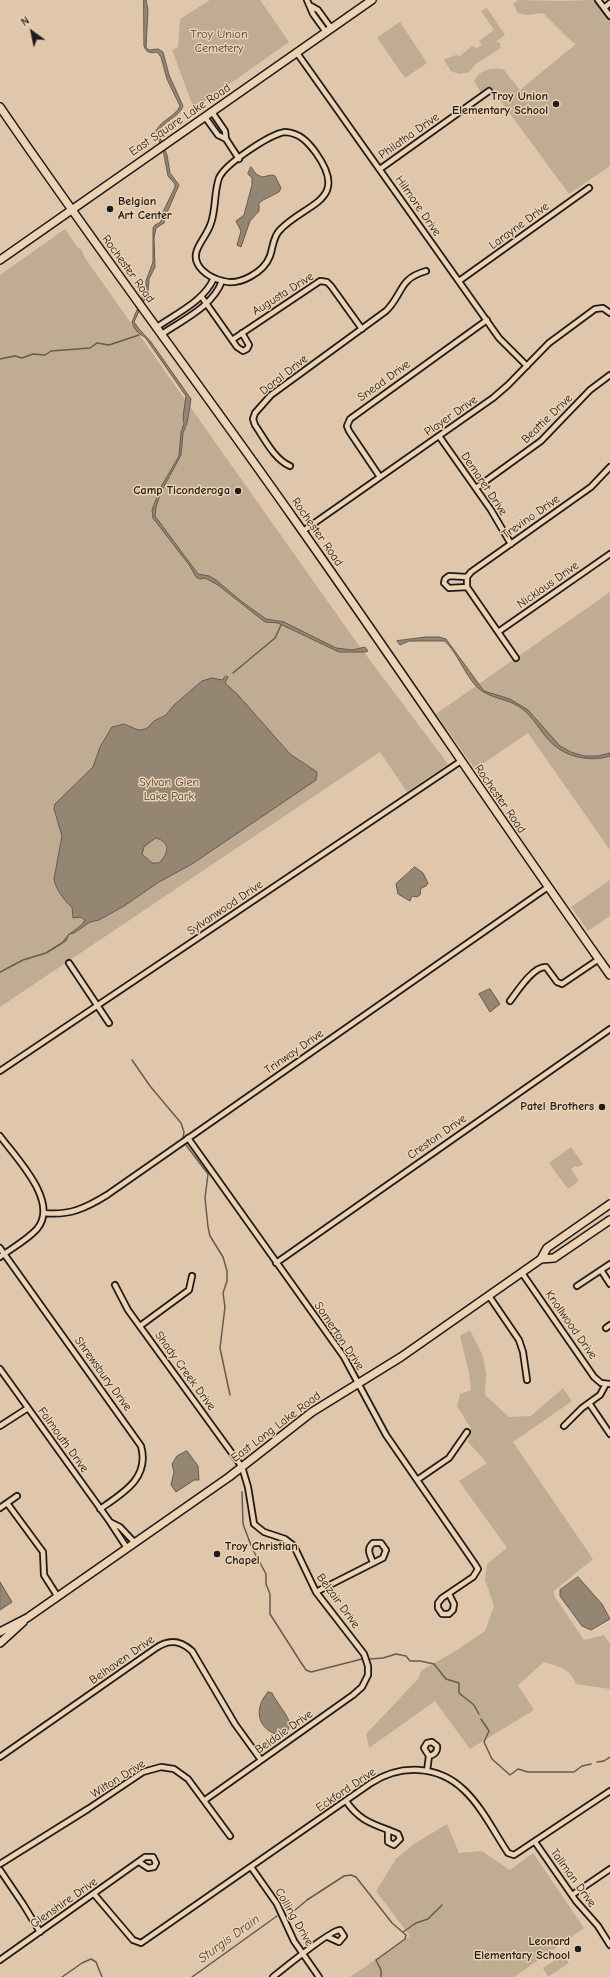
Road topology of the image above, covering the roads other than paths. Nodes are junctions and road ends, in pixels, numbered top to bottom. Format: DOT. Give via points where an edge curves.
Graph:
graph roads {
  1 [pos="307,0"];
  2 [pos="372,0"];
  3 [pos="598,0"];
  4 [pos="610,3"];
  5 [pos="604,8"];
  6 [pos="610,16"];
  7 [pos="328,30"];
  8 [pos="297,53"];
  9 [pos="489,91"];
  10 [pos="0,107"];
  11 [pos="212,112"];
  12 [pos="205,117"];
  13 [pos="226,139"];
  14 [pos="239,158"];
  15 [pos="380,169"];
  16 [pos="590,188"];
  17 [pos="71,210"];
  18 [pos="0,260"];
  19 [pos="426,271"];
  20 [pos="214,278"];
  21 [pos="222,281"];
  22 [pos="459,281"];
  23 [pos="201,296"];
  24 [pos="207,303"];
  25 [pos="610,313"];
  26 [pos="487,320"];
  27 [pos="157,327"];
  28 [pos="362,329"];
  29 [pos="242,333"];
  30 [pos="162,334"];
  31 [pos="232,340"];
  32 [pos="527,366"];
  33 [pos="610,375"];
  34 [pos="439,436"];
  35 [pos="290,466"];
  36 [pos="610,467"];
  37 [pos="380,477"];
  38 [pos="476,488"];
  39 [pos="303,531"];
  40 [pos="511,544"];
  41 [pos="610,554"];
  42 [pos="467,577"];
  43 [pos="467,585"];
  44 [pos="498,632"];
  45 [pos="516,658"];
  46 [pos="461,761"];
  47 [pos="548,887"];
  48 [pos="599,960"];
  49 [pos="69,963"];
  50 [pos="610,975"];
  51 [pos="510,1001"];
  52 [pos="98,1006"];
  53 [pos="109,1023"];
  54 [pos="610,1029"];
  55 [pos="0,1071"];
  56 [pos="0,1136"];
  57 [pos="188,1138"];
  58 [pos="610,1204"];
  59 [pos="44,1212"];
  60 [pos="610,1220"];
  61 [pos="579,1225"];
  62 [pos="583,1239"];
  63 [pos="0,1248"];
  64 [pos="2,1255"];
  65 [pos="541,1259"];
  66 [pos="276,1263"];
  67 [pos="610,1264"];
  68 [pos="601,1270"];
  69 [pos="522,1272"];
  70 [pos="192,1276"];
  71 [pos="610,1284"];
  72 [pos="115,1285"];
  73 [pos="577,1286"];
  74 [pos="489,1296"];
  75 [pos="140,1326"];
  76 [pos="0,1369"];
  77 [pos="527,1380"];
  78 [pos="358,1384"];
  79 [pos="608,1384"];
  80 [pos="588,1404"];
  81 [pos="28,1408"];
  82 [pos="0,1426"];
  83 [pos="564,1426"];
  84 [pos="467,1432"];
  85 [pos="610,1434"];
  86 [pos="242,1467"];
  87 [pos="417,1480"];
  88 [pos="17,1496"];
  89 [pos="7,1503"];
  90 [pos="0,1508"];
  91 [pos="100,1509"];
  92 [pos="110,1522"];
  93 [pos="135,1543"];
  94 [pos="127,1548"];
  95 [pos="373,1562"];
  96 [pos="316,1592"];
  97 [pos="449,1594"];
  98 [pos="58,1597"];
  99 [pos="27,1618"];
  100 [pos="0,1632"];
  101 [pos="0,1643"];
  102 [pos="368,1675"];
  103 [pos="429,1756"];
  104 [pos="0,1757"];
  105 [pos="260,1760"];
  106 [pos="426,1771"];
  107 [pos="610,1791"];
  108 [pos="205,1800"];
  109 [pos="346,1801"];
  110 [pos="388,1831"];
  111 [pos="230,1836"];
  112 [pos="535,1842"];
  113 [pos="139,1862"];
  114 [pos="0,1864"];
  115 [pos="251,1867"];
  116 [pos="610,1869"];
  117 [pos="0,1870"];
  118 [pos="94,1894"];
  119 [pos="572,1895"];
  120 [pos="40,1932"];
  121 [pos="328,1937"];
  122 [pos="610,1945"];
  123 [pos="303,1954"];
  124 [pos="0,1960"];
  125 [pos="273,1977"];
  126 [pos="319,1977"];
  1 -- 7 [label="street" via="318,10"];
  2 -- 7 [label="main road, East Square Lake Road"];
  3 -- 5 [label="street"];
  4 -- 5 [label="street"];
  5 -- 6 [label="street"];
  7 -- 8 [label="main road, East Square Lake Road"];
  8 -- 11 [label="main road, East Square Lake Road"];
  8 -- 15 [label="street, Hilmore Drive"];
  9 -- 15 [label="street, Philatha Drive"];
  10 -- 17 [label="main road, Rochester Road"];
  11 -- 12 [label="main road, East Square Lake Road"];
  11 -- 13 [label="street" via="225,131"];
  12 -- 13 [label="street" via="218,135"];
  12 -- 17 [label="main road, East Square Lake Road"];
  13 -- 14 [label="street"];
  14 -- 20 [label="street" via="226,168 219,179 212,222 196,252 198,265"];
  14 -- 21 [label="street" via="273,135 293,133 301,136 310,145 326,169 328,181 320,200 279,231 274,238 269,258 263,266 242,280"];
  15 -- 22 [label="street, Hilmore Drive"];
  16 -- 22 [label="street, Larayne Drive"];
  17 -- 18 [label="main road, East Square Lake Road"];
  17 -- 27 [label="main road, Rochester Road"];
  19 -- 28 [label="street" via="410,276 390,307"];
  20 -- 21 [label="street"];
  20 -- 23 [label="street"];
  21 -- 24 [label="street"];
  22 -- 26 [label="street, Hilmore Drive"];
  23 -- 24 [label="street"];
  23 -- 27 [label="street"];
  24 -- 30 [label="street"];
  24 -- 31 [label="street"];
  25 -- 32 [label="street, Player Drive" via="601,308 595,309 554,339"];
  26 -- 32 [label="street, Hilmore Drive" via="505,345"];
  26 -- 37 [label="street, Snead Drive" via="350,419 349,431"];
  27 -- 30 [label="main road, Rochester Road"];
  28 -- 29 [label="street, Augusta Drive" via="332,286 324,281 315,283"];
  28 -- 35 [label="street, Doral Drive" via="276,391 254,416 259,431 277,455"];
  29 -- 31 [label="street, Augusta Drive"];
  29 -- 31 [label="street" via="249,344 247,349 239,349"];
  30 -- 39 [label="main road, Rochester Road"];
  32 -- 34 [label="street, Player Drive" via="497,396"];
  33 -- 38 [label="street, Beattie Drive" via="586,394 541,441"];
  34 -- 37 [label="street, Player Drive"];
  34 -- 38 [label="street, Demaret Drive"];
  36 -- 40 [label="street, Trevino Drive" via="591,487"];
  37 -- 39 [label="street, Player Drive"];
  38 -- 40 [label="street, Demaret Drive"];
  39 -- 46 [label="main road, Rochester Road"];
  40 -- 42 [label="street, Trevino Drive"];
  41 -- 44 [label="street, Nicklaus Drive"];
  42 -- 43 [label="street"];
  42 -- 43 [label="street" via="449,576 444,583 449,588"];
  43 -- 44 [label="street"];
  44 -- 45 [label="street"];
  46 -- 47 [label="main road, Rochester Road"];
  46 -- 52 [label="street, Sylvanwood Drive"];
  47 -- 48 [label="main road, Rochester Road"];
  47 -- 57 [label="street, Trinway Drive"];
  48 -- 50 [label="main road, Rochester Road"];
  48 -- 51 [label="street" via="562,984 546,966 540,967"];
  49 -- 52 [label="street"];
  52 -- 53 [label="street"];
  52 -- 55 [label="street, Sylvanwood Drive"];
  54 -- 66 [label="street, Creston Drive"];
  56 -- 59 [label="street" via="40,1191"];
  57 -- 59 [label="street, Trinway Drive" via="88,1207 66,1214"];
  57 -- 66 [label="street, Somerton Drive"];
  58 -- 61 [label="main road, East Long Lake Road"];
  59 -- 64 [label="street" via="36,1230"];
  60 -- 62 [label="main road, East Long Lake Road"];
  61 -- 62 [label="main road" via="578,1232"];
  61 -- 65 [label="main road, East Long Lake Road" via="548,1248"];
  62 -- 65 [label="main road, East Long Lake Road" via="554,1258"];
  63 -- 64 [label="street, Shrewsbury Drive"];
  64 -- 91 [label="street, Shrewsbury Drive" via="141,1446 143,1459 138,1478 127,1490"];
  65 -- 69 [label="main road, East Long Lake Road"];
  66 -- 78 [label="street, Somerton Drive" via="344,1357"];
  67 -- 68 [label="street"];
  68 -- 71 [label="street"];
  68 -- 73 [label="street"];
  69 -- 74 [label="main road, East Long Lake Road"];
  69 -- 79 [label="street, Knollwood Drive" via="594,1376"];
  70 -- 75 [label="street" via="189,1290"];
  72 -- 75 [label="street, Shady Creek Drive" via="124,1304"];
  74 -- 77 [label="street" via="519,1340 524,1352"];
  74 -- 78 [label="main road, East Long Lake Road"];
  75 -- 86 [label="street, Shady Creek Drive"];
  76 -- 81 [label="street, Falmouth Drive"];
  78 -- 86 [label="main road, East Long Lake Road" via="303,1418"];
  78 -- 87 [label="street, Somerton Drive" via="383,1430"];
  79 -- 80 [label="street" via="602,1393"];
  80 -- 83 [label="street"];
  80 -- 85 [label="street"];
  81 -- 82 [label="street"];
  81 -- 91 [label="street, Falmouth Drive"];
  84 -- 87 [label="street" via="449,1458"];
  86 -- 93 [label="main road, East Long Lake Road"];
  86 -- 96 [label="street, Belzair Drive" via="247,1481 254,1524 264,1532 285,1539 294,1546"];
  87 -- 97 [label="street, Somerton Drive" via="478,1571"];
  88 -- 89 [label="street"];
  89 -- 90 [label="street"];
  89 -- 98 [label="street" via="43,1552 44,1575"];
  91 -- 92 [label="street, Falmouth Drive"];
  92 -- 93 [label="street, Falmouth Drive" via="120,1527"];
  92 -- 94 [label="street, Falmouth Drive"];
  93 -- 94 [label="main road, East Long Lake Road"];
  94 -- 98 [label="main road, East Long Lake Road"];
  95 -- 95 [label="street" via="383,1558 386,1553 381,1543 373,1543 370,1548 369,1553"];
  95 -- 96 [label="street"];
  96 -- 102 [label="street, Belzair Drive" via="364,1654"];
  97 -- 97 [label="street" via="439,1601 437,1606 440,1612 446,1614 454,1607"];
  98 -- 99 [label="main road, East Long Lake Road"];
  99 -- 100 [label="main road, East Long Lake Road"];
  99 -- 101 [label="main road, East Long Lake Road"];
  102 -- 105 [label="street, Beldale Drive" via="362,1687 353,1695"];
  103 -- 106 [label="street"];
  104 -- 105 [label="street, Belhaven Drive" via="156,1648 170,1641 187,1646 196,1657 232,1719"];
  105 -- 108 [label="street, Beldale Drive"];
  106 -- 109 [label="street, Eckford Drive" via="390,1773"];
  106 -- 112 [label="street, Eckford Drive" via="448,1779 465,1791 509,1854 516,1855"];
  107 -- 112 [label="street, Eckford Drive"];
  108 -- 111 [label="street, Wilton Drive"];
  108 -- 114 [label="street, Wilton Drive" via="178,1770 161,1767 148,1770"];
  109 -- 110 [label="street" via="359,1817"];
  109 -- 115 [label="street, Eckford Drive"];
  112 -- 119 [label="street, Tallman Drive"];
  113 -- 118 [label="street, Glenshire Drive"];
  115 -- 118 [label="street, Eckford Drive" via="141,1943 133,1940"];
  115 -- 123 [label="street, Colling Drive" via="277,1904"];
  116 -- 119 [label="street"];
  117 -- 120 [label="street"];
  118 -- 120 [label="street, Glenshire Drive"];
  119 -- 122 [label="street, Tallman Drive"];
  120 -- 124 [label="street, Glenshire Drive"];
  121 -- 123 [label="street"];
  123 -- 125 [label="street"];
  123 -- 126 [label="street, Colling Drive"];
}
